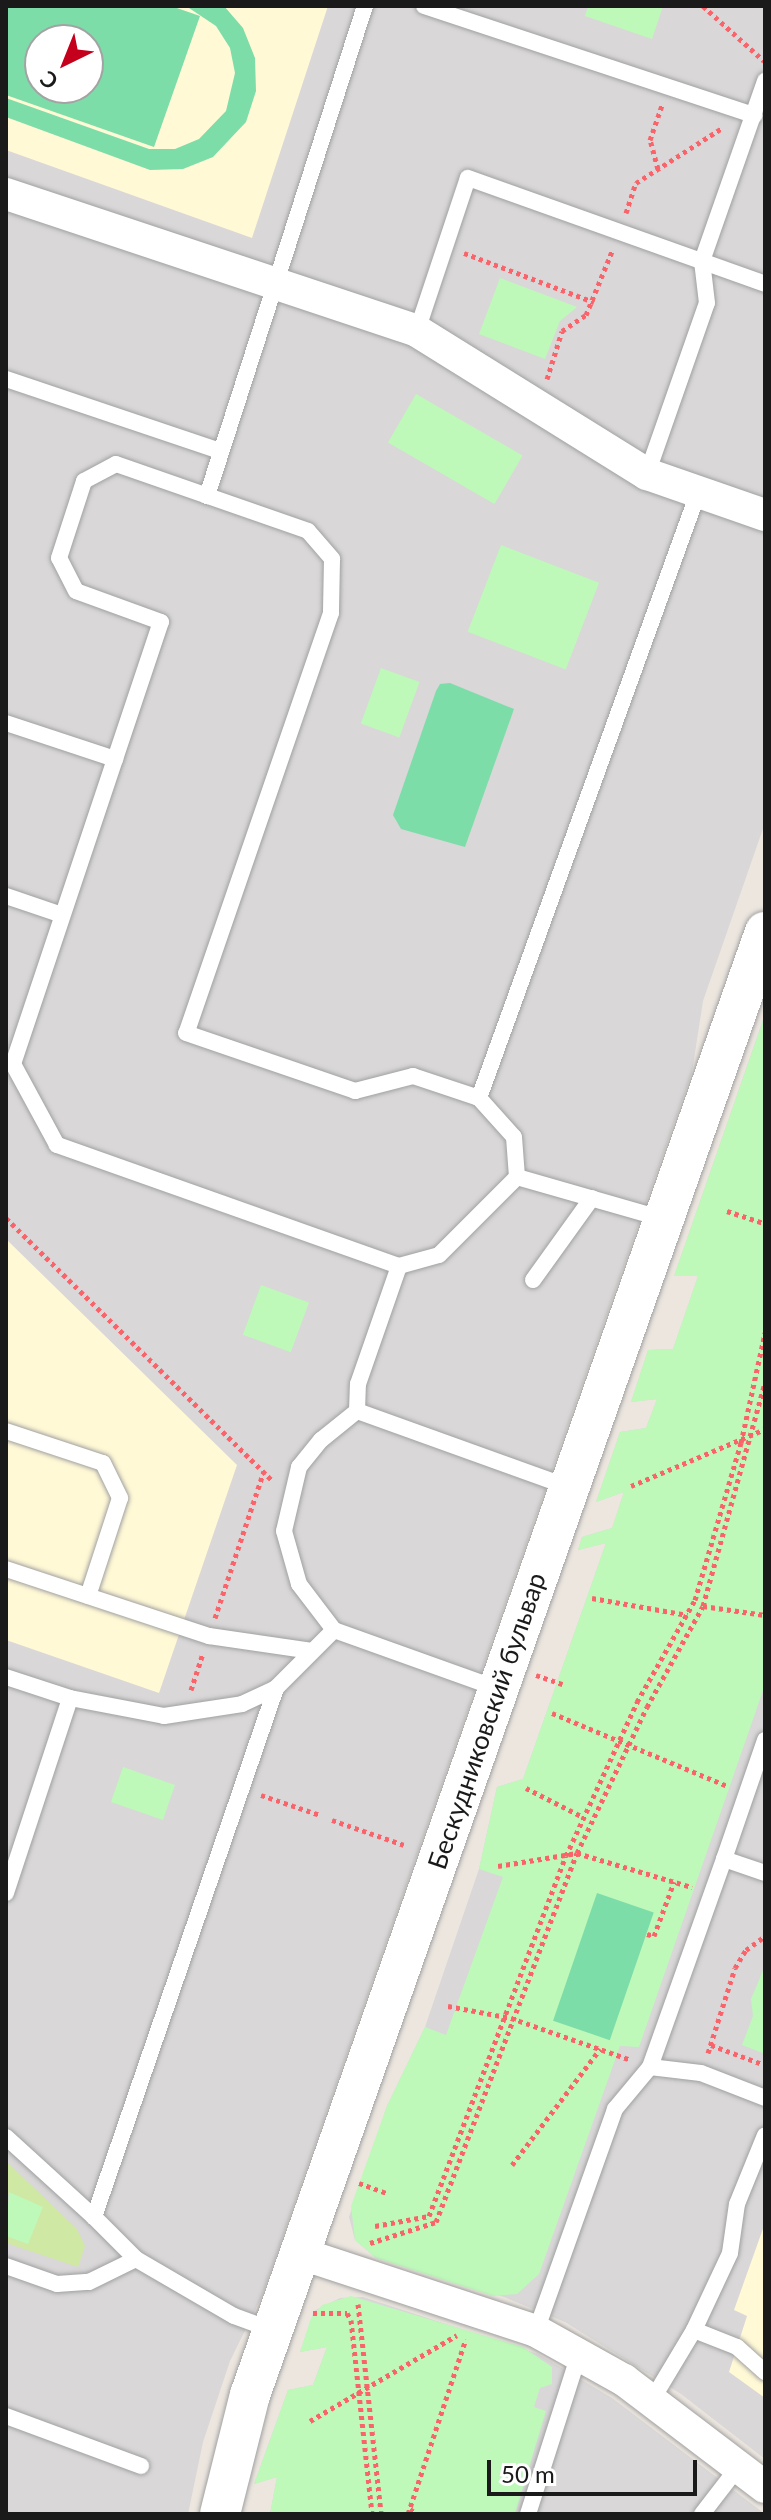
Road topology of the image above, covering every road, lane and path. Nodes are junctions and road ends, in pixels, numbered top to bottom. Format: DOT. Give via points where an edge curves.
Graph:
graph roads {
  1 [pos="365,6"];
  2 [pos="424,6"];
  3 [pos="703,6"];
  4 [pos="765,62"];
  5 [pos="765,81"];
  6 [pos="668,87"];
  7 [pos="754,115"];
  8 [pos="658,169"];
  9 [pos="6,194"];
  10 [pos="445,246"];
  11 [pos="702,261"];
  12 [pos="765,284"];
  13 [pos="276,285"];
  14 [pos="594,302"];
  15 [pos="417,331"];
  16 [pos="6,379"];
  17 [pos="220,451"];
  18 [pos="647,474"];
  19 [pos="698,493"];
  20 [pos="207,496"];
  21 [pos="765,515"];
  22 [pos="6,723"];
  23 [pos="115,759"];
  24 [pos="6,896"];
  25 [pos="62,915"];
  26 [pos="765,932"];
  27 [pos="479,1098"];
  28 [pos="517,1177"];
  29 [pos="592,1198"];
  30 [pos="727,1211"];
  31 [pos="6,1218"];
  32 [pos="663,1219"];
  33 [pos="765,1223"];
  34 [pos="399,1266"];
  35 [pos="533,1280"];
  36 [pos="765,1333"];
  37 [pos="765,1383"];
  38 [pos="357,1411"];
  39 [pos="765,1429"];
  40 [pos="6,1431"];
  41 [pos="753,1436"];
  42 [pos="741,1443"];
  43 [pos="264,1471"];
  44 [pos="631,1486"];
  45 [pos="568,1487"];
  46 [pos="292,1499"];
  47 [pos="6,1569"];
  48 [pos="88,1596"];
  49 [pos="592,1598"];
  50 [pos="703,1606"];
  51 [pos="687,1615"];
  52 [pos="765,1615"];
  53 [pos="334,1630"];
  54 [pos="209,1636"];
  55 [pos="312,1651"];
  56 [pos="6,1677"];
  57 [pos="276,1688"];
  58 [pos="499,1689"];
  59 [pos="70,1698"];
  60 [pos="183,1713"];
  61 [pos="552,1713"];
  62 [pos="619,1740"];
  63 [pos="765,1740"];
  64 [pos="627,1747"];
  65 [pos="241,1788"];
  66 [pos="526,1788"];
  67 [pos="746,1794"];
  68 [pos="320,1815"];
  69 [pos="583,1817"];
  70 [pos="332,1820"];
  71 [pos="404,1845"];
  72 [pos="577,1853"];
  73 [pos="566,1856"];
  74 [pos="724,1859"];
  75 [pos="498,1866"];
  76 [pos="765,1873"];
  77 [pos="674,1882"];
  78 [pos="6,1893"];
  79 [pos="712,1893"];
  80 [pos="647,1934"];
  81 [pos="765,1936"];
  82 [pos="448,2006"];
  83 [pos="501,2016"];
  84 [pos="511,2018"];
  85 [pos="600,2049"];
  86 [pos="765,2065"];
  87 [pos="650,2067"];
  88 [pos="765,2098"];
  89 [pos="765,2135"];
  90 [pos="6,2137"];
  91 [pos="512,2165"];
  92 [pos="359,2183"];
  93 [pos="387,2193"];
  94 [pos="94,2217"];
  95 [pos="375,2226"];
  96 [pos="370,2243"];
  97 [pos="302,2254"];
  98 [pos="136,2259"];
  99 [pos="6,2266"];
  100 [pos="358,2303"];
  101 [pos="313,2313"];
  102 [pos="274,2330"];
  103 [pos="694,2330"];
  104 [pos="536,2331"];
  105 [pos="579,2354"];
  106 [pos="765,2372"];
  107 [pos="368,2388"];
  108 [pos="360,2393"];
  109 [pos="652,2400"];
  110 [pos="6,2416"];
  111 [pos="310,2421"];
  112 [pos="141,2466"];
  113 [pos="739,2466"];
  114 [pos="765,2487"];
  115 [pos="409,2511"];
  116 [pos="220,2514"];
  117 [pos="372,2514"];
  118 [pos="381,2514"];
  119 [pos="417,2514"];
  120 [pos="528,2514"];
  121 [pos="702,2514"];
  1 -- 13 [label="lane"];
  2 -- 6 [label="lane"];
  3 -- 4 [label="path"];
  5 -- 7 [label="lane"];
  6 -- 7 [label="lane"];
  6 -- 8 [label="path" via="650,140"];
  7 -- 11 [label="lane"];
  9 -- 13 [label="street"];
  10 -- 11 [label="lane" via="468,178"];
  10 -- 14 [label="path"];
  10 -- 15 [label="lane"];
  11 -- 12 [label="lane"];
  11 -- 18 [label="lane" via="707,303"];
  13 -- 15 [label="street"];
  13 -- 17 [label="lane"];
  15 -- 18 [label="street"];
  16 -- 17 [label="lane"];
  17 -- 20 [label="lane"];
  18 -- 19 [label="street"];
  19 -- 21 [label="street"];
  19 -- 27 [label="lane"];
  20 -- 23 [label="lane" via="116,464 84,481 59,558 76,591 161,622"];
  20 -- 27 [label="lane" via="308,531 332,559 331,613 186,1033 355,1091 413,1076"];
  22 -- 23 [label="lane"];
  23 -- 25 [label="lane"];
  24 -- 25 [label="lane"];
  25 -- 34 [label="lane" via="13,1064 57,1145"];
  26 -- 32 [label="street, Бескудниковский бульвар"];
  27 -- 28 [label="lane" via="514,1137"];
  28 -- 29 [label="lane"];
  28 -- 34 [label="lane" via="439,1255"];
  29 -- 32 [label="lane"];
  29 -- 35 [label="lane"];
  30 -- 33 [label="path"];
  31 -- 43 [label="path"];
  32 -- 45 [label="street, Бескудниковский бульвар"];
  34 -- 38 [label="lane" via="358,1384"];
  36 -- 42 [label="path"];
  37 -- 41 [label="path"];
  38 -- 45 [label="lane"];
  38 -- 46 [label="lane" via="321,1440 299,1467"];
  39 -- 41 [label="path"];
  40 -- 48 [label="lane" via="103,1463 120,1498"];
  41 -- 42 [label="path"];
  41 -- 50 [label="path"];
  42 -- 44 [label="path"];
  42 -- 51 [label="path"];
  43 -- 46 [label="path"];
  43 -- 54 [label="path"];
  45 -- 58 [label="street, Бескудниковский бульвар"];
  46 -- 53 [label="lane" via="284,1531 299,1584"];
  47 -- 48 [label="lane"];
  48 -- 54 [label="lane"];
  49 -- 51 [label="path"];
  50 -- 52 [label="path"];
  50 -- 64 [label="path"];
  51 -- 62 [label="path"];
  53 -- 55 [label="lane"];
  53 -- 58 [label="lane"];
  54 -- 55 [label="lane"];
  54 -- 60 [label="path"];
  55 -- 57 [label="lane"];
  56 -- 59 [label="lane"];
  57 -- 60 [label="lane" via="242,1704"];
  57 -- 65 [label="lane"];
  58 -- 97 [label="street, Бескудниковский бульвар"];
  59 -- 60 [label="lane" via="164,1716"];
  59 -- 78 [label="lane"];
  61 -- 62 [label="path"];
  62 -- 64 [label="path"];
  62 -- 69 [label="path"];
  63 -- 67 [label="lane"];
  64 -- 67 [label="path"];
  64 -- 72 [label="path"];
  65 -- 68 [label="path"];
  65 -- 94 [label="lane"];
  66 -- 69 [label="path"];
  67 -- 74 [label="lane"];
  69 -- 73 [label="path"];
  70 -- 71 [label="path"];
  72 -- 73 [label="path"];
  72 -- 77 [label="path"];
  72 -- 84 [label="path"];
  73 -- 75 [label="path"];
  73 -- 83 [label="path"];
  74 -- 76 [label="lane"];
  74 -- 79 [label="lane"];
  77 -- 79 [label="path"];
  77 -- 80 [label="path" via="654,1936"];
  79 -- 87 [label="lane"];
  81 -- 86 [label="path" via="746,1950 735,1968 711,2045"];
  82 -- 83 [label="path"];
  83 -- 84 [label="path"];
  83 -- 95 [label="path" via="429,2216"];
  84 -- 85 [label="path"];
  84 -- 96 [label="path" via="436,2222"];
  85 -- 87 [label="path"];
  85 -- 91 [label="path"];
  87 -- 88 [label="lane" via="701,2073"];
  87 -- 104 [label="lane" via="615,2109"];
  89 -- 103 [label="lane" via="737,2204 730,2253"];
  90 -- 94 [label="lane"];
  92 -- 93 [label="path"];
  94 -- 98 [label="lane"];
  97 -- 102 [label="street, Бескудниковский бульвар"];
  97 -- 104 [label="street"];
  98 -- 99 [label="lane" via="78,2283 57,2284"];
  98 -- 102 [label="lane" via="234,2316"];
  100 -- 107 [label="path"];
  101 -- 108 [label="path" via="347,2313"];
  102 -- 116 [label="street, Бескудниковский бульвар"];
  103 -- 106 [label="lane" via="737,2347"];
  103 -- 109 [label="lane"];
  104 -- 105 [label="street"];
  105 -- 109 [label="street"];
  105 -- 120 [label="lane"];
  107 -- 108 [label="path"];
  107 -- 115 [label="path" via="465,2333"];
  107 -- 118 [label="path"];
  108 -- 111 [label="path"];
  108 -- 117 [label="path"];
  109 -- 113 [label="street"];
  110 -- 112 [label="lane"];
  113 -- 114 [label="street"];
  113 -- 121 [label="lane"];
  115 -- 119 [label="path"];
}
